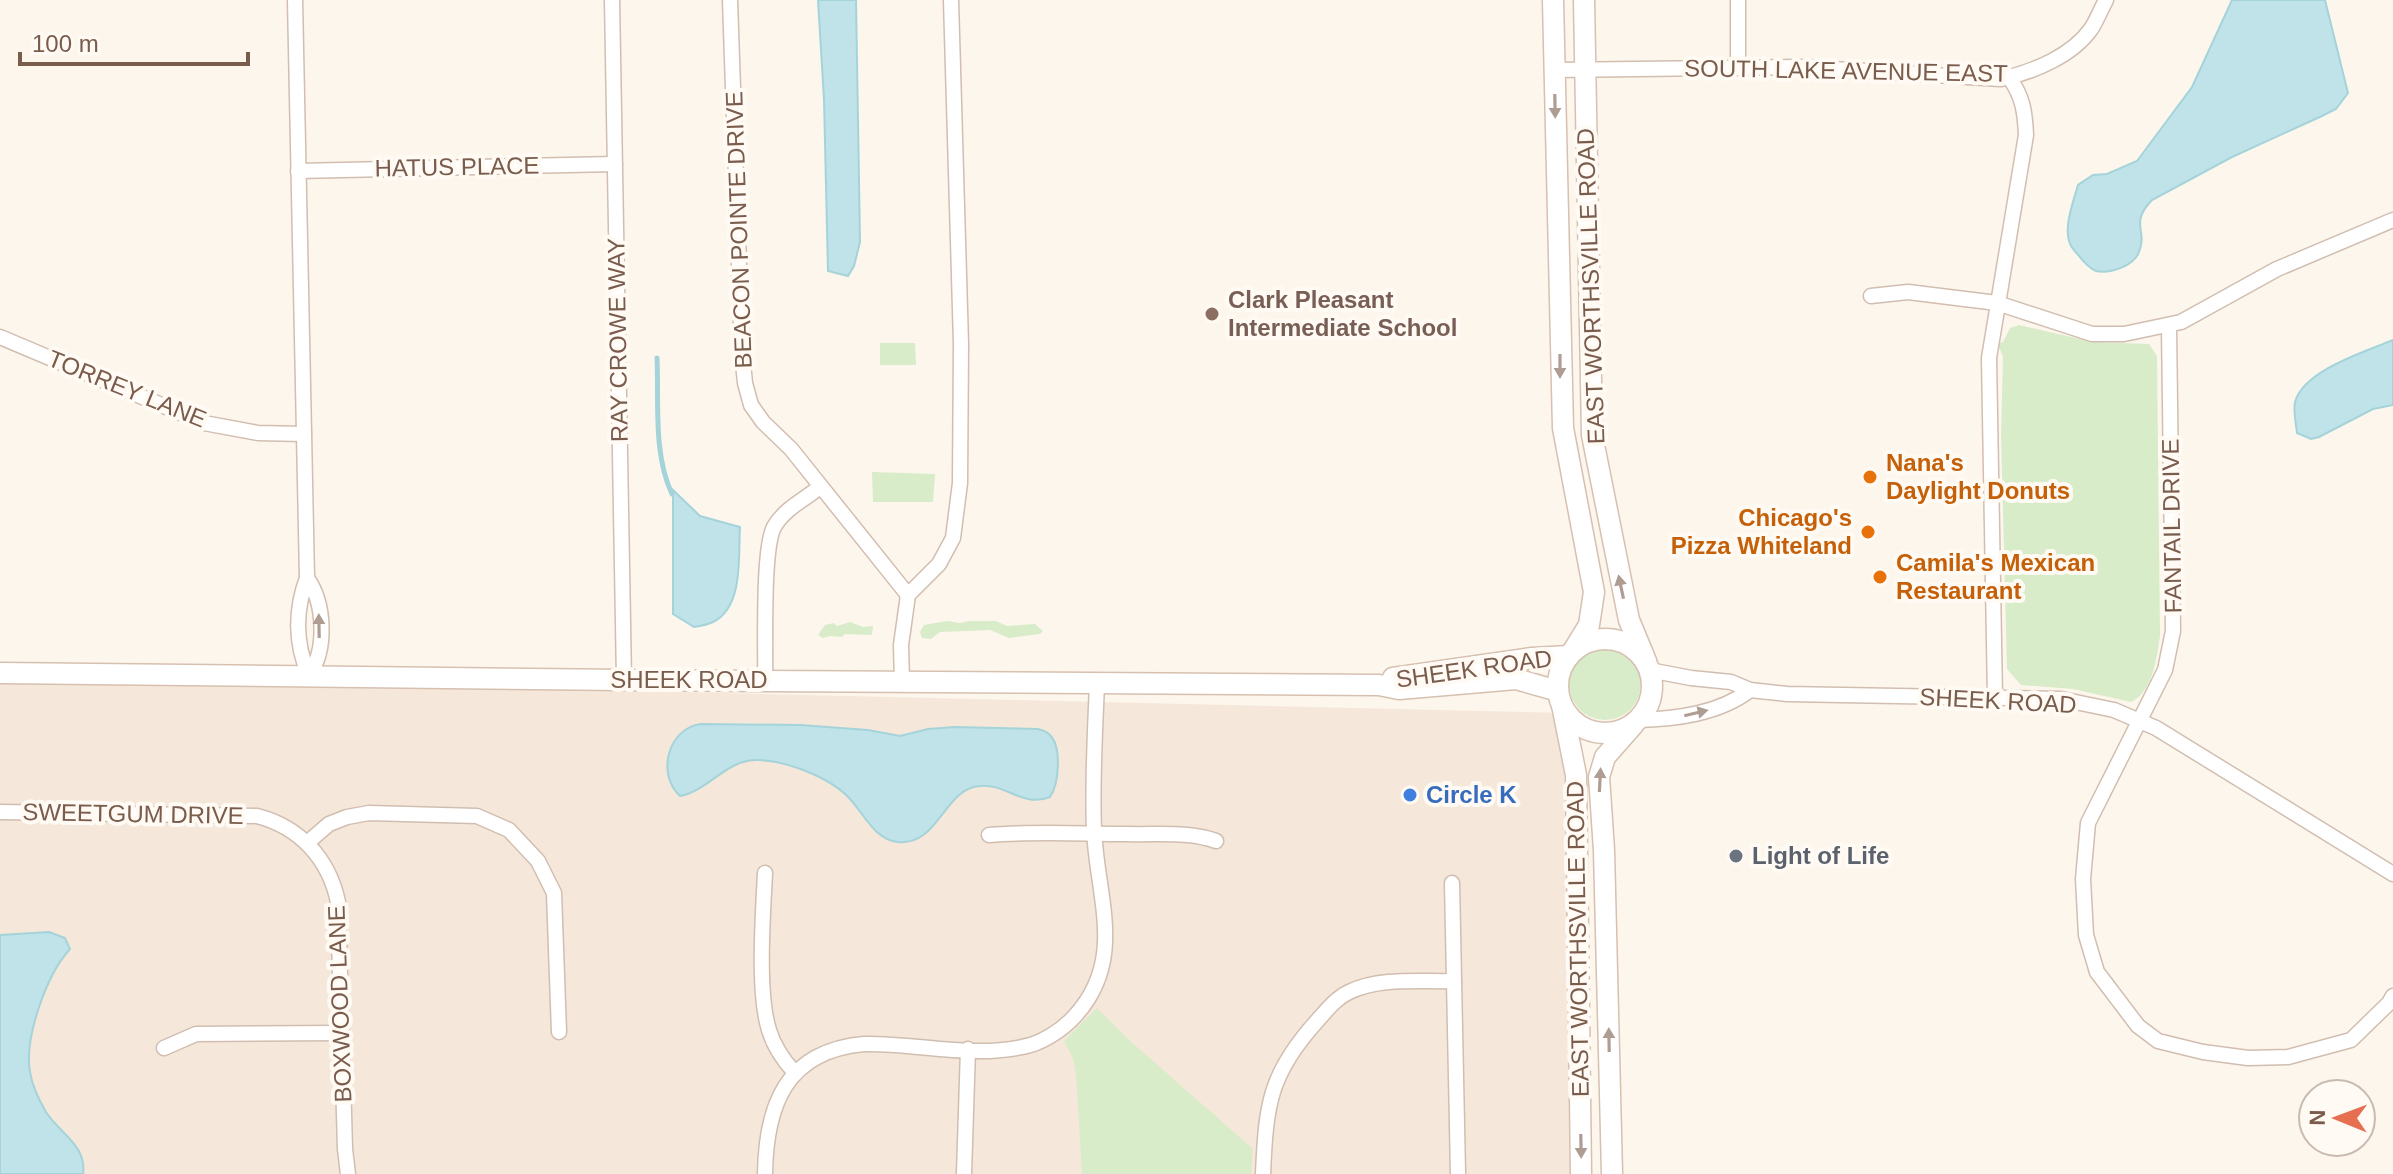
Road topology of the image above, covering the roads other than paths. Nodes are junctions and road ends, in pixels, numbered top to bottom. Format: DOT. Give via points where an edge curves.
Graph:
graph roads {
  1 [pos="295,0"];
  2 [pos="612,0"];
  3 [pos="730,0"];
  4 [pos="951,0"];
  5 [pos="1553,0"];
  6 [pos="1584,0"];
  7 [pos="1738,0"];
  8 [pos="2106,0"];
  9 [pos="1738,68"];
  10 [pos="1585,69"];
  11 [pos="1555,70"];
  12 [pos="2009,77"];
  13 [pos="615,164"];
  14 [pos="298,171"];
  15 [pos="2393,220"];
  16 [pos="1871,296"];
  17 [pos="1997,303"];
  18 [pos="2169,326"];
  19 [pos="0,337"];
  20 [pos="304,434"];
  21 [pos="820,487"];
  22 [pos="307,578"];
  23 [pos="908,595"];
  24 [pos="1571,654"];
  25 [pos="1648,665"];
  26 [pos="0,673"];
  27 [pos="309,675"];
  28 [pos="624,680"];
  29 [pos="765,681"];
  30 [pos="902,682"];
  31 [pos="1097,684"];
  32 [pos="1379,685"];
  33 [pos="1750,690"];
  34 [pos="1560,698"];
  35 [pos="1995,698"];
  36 [pos="2140,721"];
  37 [pos="1635,722"];
  38 [pos="0,812"];
  39 [pos="1094,834"];
  40 [pos="989,835"];
  41 [pos="1216,841"];
  42 [pos="307,843"];
  43 [pos="765,873"];
  44 [pos="2393,874"];
  45 [pos="1452,883"];
  46 [pos="1454,981"];
  47 [pos="2393,996"];
  48 [pos="559,1032"];
  49 [pos="342,1033"];
  50 [pos="164,1048"];
  51 [pos="968,1049"];
  52 [pos="795,1073"];
  53 [pos="348,1174"];
  54 [pos="765,1174"];
  55 [pos="964,1174"];
  56 [pos="1263,1174"];
  57 [pos="1458,1174"];
  58 [pos="1581,1174"];
  59 [pos="1612,1174"];
  1 -- 14 [label="street"];
  2 -- 13 [label="street, RAY CROWE WAY"];
  3 -- 21 [label="street, BEACON POINTE DRIVE" via="745,383 763,422"];
  4 -- 23 [label="street" via="960,483 953,538 939,564"];
  5 -- 11 [label="main road, EAST WORTHSVILLE ROAD"];
  6 -- 10 [label="main road, EAST WORTHSVILLE ROAD"];
  7 -- 9 [label="street"];
  8 -- 12 [label="street, SOUTH LAKE AVENUE EAST" via="2090,31 2064,53"];
  9 -- 10 [label="street, SOUTH LAKE AVENUE EAST"];
  9 -- 12 [label="street, SOUTH LAKE AVENUE EAST"];
  10 -- 11 [label="street, SOUTH LAKE AVENUE EAST"];
  25 -- 10 [label="main road, EAST WORTHSVILLE ROAD, one-way" via="1629,620 1592,435"];
  11 -- 24 [label="main road, EAST WORTHSVILLE ROAD, one-way" via="1563,428 1594,592 1589,625"];
  12 -- 17 [label="street" via="2025,106 2026,135"];
  13 -- 14 [label="street, HATUS PLACE"];
  13 -- 28 [label="street, RAY CROWE WAY"];
  14 -- 20 [label="street"];
  15 -- 18 [label="street" via="2277,269"];
  16 -- 17 [label="street" via="1908,292"];
  17 -- 18 [label="street" via="2092,334"];
  17 -- 35 [label="street" via="1989,358"];
  18 -- 36 [label="street, FANTAIL DRIVE" via="2173,631 2165,670"];
  19 -- 20 [label="street, TORREY LANE" via="204,423 258,433"];
  20 -- 22 [label="street"];
  21 -- 23 [label="street, BEACON POINTE DRIVE"];
  21 -- 29 [label="street" via="792,506 774,527"];
  22 -- 27 [label="street" via="298,619 299,646"];
  27 -- 22 [label="street, one-way" via="319,652 319,612"];
  23 -- 30 [label="street"];
  24 -- 25 [label="main road" via="1584,643 1611,638 1625,642"];
  24 -- 32 [label="main road, SHEEK ROAD" via="1399,676"];
  24 -- 34 [label="main road" via="1559,677"];
  25 -- 33 [label="street, SHEEK ROAD"];
  25 -- 37 [label="main road" via="1650,702"];
  26 -- 27 [label="main road, SHEEK ROAD"];
  27 -- 28 [label="main road, SHEEK ROAD"];
  28 -- 29 [label="main road, SHEEK ROAD"];
  29 -- 30 [label="main road, SHEEK ROAD"];
  30 -- 31 [label="main road, SHEEK ROAD"];
  31 -- 32 [label="main road, SHEEK ROAD"];
  31 -- 39 [label="street"];
  32 -- 34 [label="main road, SHEEK ROAD" via="1399,689 1516,679"];
  33 -- 35 [label="street, SHEEK ROAD"];
  37 -- 33 [label="street, one-way" via="1731,705"];
  34 -- 37 [label="main road" via="1570,717 1593,732 1621,731"];
  34 -- 58 [label="main road, EAST WORTHSVILLE ROAD, one-way" via="1576,775"];
  35 -- 36 [label="street, SHEEK ROAD" via="2061,699"];
  36 -- 44 [label="street, SHEEK ROAD"];
  36 -- 47 [label="street, FANTAIL DRIVE" via="2088,823 2083,879 2086,935 2097,972 2138,1026 2158,1041 2203,1052 2288,1057 2351,1040"];
  59 -- 37 [label="main road, EAST WORTHSVILLE ROAD, one-way" via="1599,777 1605,757"];
  38 -- 42 [label="street, SWEETGUM DRIVE" via="257,816"];
  39 -- 40 [label="street"];
  39 -- 41 [label="street"];
  39 -- 51 [label="street" via="1107,939 1097,985 1070,1022 1042,1040 1026,1047"];
  42 -- 48 [label="street" via="329,824 369,813 477,816 509,830 538,861 554,893"];
  42 -- 49 [label="street, BOXWOOD LANE" via="329,875 338,902"];
  43 -- 52 [label="street" via="765,1011 777,1050"];
  45 -- 46 [label="street"];
  46 -- 56 [label="street" via="1374,985 1348,993 1326,1011 1290,1054 1273,1086"];
  46 -- 57 [label="street"];
  49 -- 50 [label="street" via="196,1034"];
  49 -- 53 [label="street, BOXWOOD LANE"];
  51 -- 52 [label="street" via="847,1045 813,1058"];
  51 -- 55 [label="street"];
  52 -- 54 [label="street" via="769,1120"];
}
